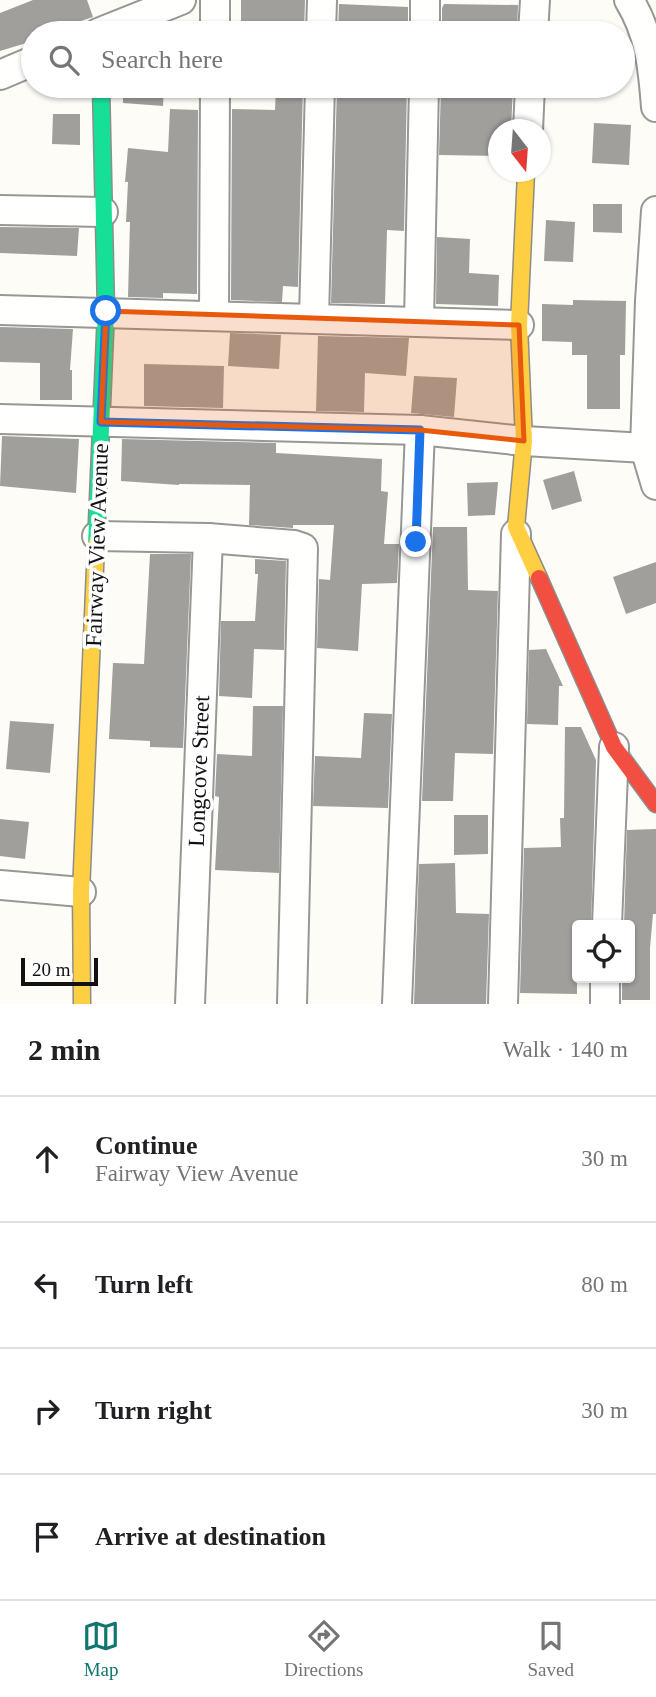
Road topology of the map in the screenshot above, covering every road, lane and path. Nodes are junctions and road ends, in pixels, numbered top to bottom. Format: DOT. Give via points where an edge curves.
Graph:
graph roads {
  1 [pos="181,0"];
  2 [pos="215,0"];
  3 [pos="322,0"];
  4 [pos="425,0"];
  5 [pos="535,0"];
  6 [pos="629,0"];
  7 [pos="129,21"];
  8 [pos="215,21"];
  9 [pos="321,21"];
  10 [pos="425,21"];
  11 [pos="534,21"];
  12 [pos="21,66"];
  13 [pos="0,75"];
  14 [pos="101,98"];
  15 [pos="215,98"];
  16 [pos="320,98"];
  17 [pos="424,98"];
  18 [pos="529,98"];
  19 [pos="656,107"];
  20 [pos="528,119"];
  21 [pos="526,182"];
  22 [pos="0,210"];
  23 [pos="656,211"];
  24 [pos="103,212"];
  25 [pos="0,310"];
  26 [pos="106,311"];
  27 [pos="214,315"];
  28 [pos="314,318"];
  29 [pos="419,321"];
  30 [pos="519,325"];
  31 [pos="0,419"];
  32 [pos="101,422"];
  33 [pos="420,430"];
  34 [pos="524,441"];
  35 [pos="645,448"];
  36 [pos="656,485"];
  37 [pos="516,527"];
  38 [pos="97,536"];
  39 [pos="208,538"];
  40 [pos="614,747"];
  41 [pos="656,804"];
  42 [pos="0,886"];
  43 [pos="82,892"];
  44 [pos="607,920"];
  45 [pos="606,983"];
  46 [pos="82,1004"];
  47 [pos="190,1004"];
  48 [pos="292,1004"];
  49 [pos="397,1004"];
  50 [pos="503,1004"];
  51 [pos="604,1004"];
  1 -- 7 [label="street"];
  2 -- 8 [label="street"];
  3 -- 9 [label="street"];
  4 -- 10 [label="street"];
  5 -- 11 [label="street"];
  6 -- 19 [label="street" via="648,40"];
  12 -- 13 [label="street"];
  14 -- 24 [label="street, Fairway View Avenue"];
  15 -- 27 [label="street"];
  16 -- 28 [label="street"];
  17 -- 29 [label="street"];
  18 -- 20 [label="street"];
  21 -- 30 [label="street"];
  22 -- 24 [label="street"];
  23 -- 35 [label="street"];
  24 -- 26 [label="street, Fairway View Avenue"];
  25 -- 26 [label="street"];
  26 -- 27 [label="street"];
  26 -- 32 [label="street, Fairway View Avenue"];
  27 -- 28 [label="street"];
  28 -- 29 [label="street"];
  29 -- 30 [label="street"];
  30 -- 34 [label="street"];
  31 -- 32 [label="street"];
  32 -- 33 [label="street"];
  32 -- 38 [label="street, Fairway View Avenue"];
  33 -- 34 [label="street"];
  33 -- 49 [label="street"];
  34 -- 35 [label="street"];
  34 -- 37 [label="street"];
  35 -- 36 [label="street"];
  37 -- 40 [label="street"];
  37 -- 50 [label="street"];
  38 -- 39 [label="street"];
  38 -- 43 [label="street, Fairway View Avenue"];
  39 -- 47 [label="street, Longcove Street"];
  39 -- 48 [label="street" via="294,545 303,548 305,556"];
  40 -- 41 [label="street"];
  40 -- 44 [label="street"];
  42 -- 43 [label="street"];
  43 -- 46 [label="street, Fairway View Avenue"];
  45 -- 51 [label="street"];
}
